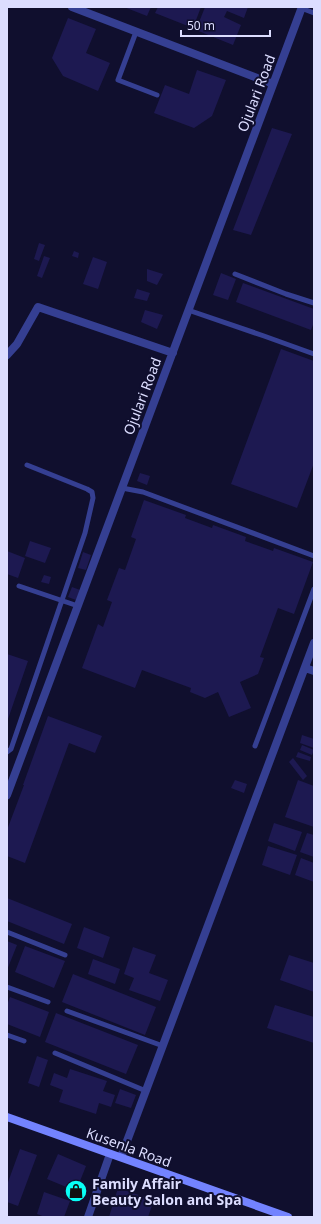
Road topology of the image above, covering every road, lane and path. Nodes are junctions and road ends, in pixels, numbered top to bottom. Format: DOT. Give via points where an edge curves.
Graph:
graph roads {
  1 [pos="72,7"];
  2 [pos="300,8"];
  3 [pos="314,13"];
  4 [pos="136,32"];
  5 [pos="273,84"];
  6 [pos="157,95"];
  7 [pos="235,274"];
  8 [pos="314,303"];
  9 [pos="188,310"];
  10 [pos="172,352"];
  11 [pos="314,354"];
  12 [pos="7,355"];
  13 [pos="27,465"];
  14 [pos="122,488"];
  15 [pos="314,556"];
  16 [pos="19,586"];
  17 [pos="314,589"];
  18 [pos="62,601"];
  19 [pos="78,606"];
  20 [pos="314,643"];
  21 [pos="305,668"];
  22 [pos="314,671"];
  23 [pos="255,746"];
  24 [pos="7,752"];
  25 [pos="7,795"];
  26 [pos="7,932"];
  27 [pos="65,955"];
  28 [pos="7,987"];
  29 [pos="48,1002"];
  30 [pos="67,1011"];
  31 [pos="7,1035"];
  32 [pos="24,1041"];
  33 [pos="163,1046"];
  34 [pos="55,1053"];
  35 [pos="146,1091"];
  36 [pos="7,1117"];
  37 [pos="110,1154"];
  38 [pos="121,1158"];
  39 [pos="88,1217"];
  40 [pos="288,1217"];
  1 -- 4 [label="street"];
  2 -- 3 [label="lane"];
  2 -- 5 [label="street, Ojulari Road"];
  4 -- 5 [label="street"];
  4 -- 6 [label="lane" via="118,80"];
  5 -- 9 [label="street, Ojulari Road"];
  7 -- 8 [label="lane"];
  9 -- 10 [label="street, Ojulari Road"];
  9 -- 11 [label="lane"];
  10 -- 12 [label="street" via="38,307 17,344"];
  10 -- 14 [label="street, Ojulari Road"];
  13 -- 18 [label="lane" via="92,492 85,533"];
  14 -- 15 [label="lane" via="143,492"];
  14 -- 19 [label="street, Ojulari Road"];
  16 -- 18 [label="lane"];
  17 -- 23 [label="lane"];
  18 -- 19 [label="lane"];
  18 -- 24 [label="lane" via="11,749"];
  19 -- 25 [label="street, Ojulari Road"];
  20 -- 21 [label="street"];
  21 -- 22 [label="street"];
  21 -- 33 [label="street"];
  26 -- 27 [label="lane"];
  28 -- 29 [label="lane"];
  30 -- 33 [label="lane"];
  31 -- 32 [label="lane"];
  33 -- 35 [label="street"];
  34 -- 35 [label="lane"];
  35 -- 38 [label="street"];
  36 -- 37 [label="main road, Kusenla Road"];
  37 -- 38 [label="main road, Kusenla Road"];
  37 -- 39 [label="street"];
  38 -- 40 [label="main road, Kusenla Road"];
}
